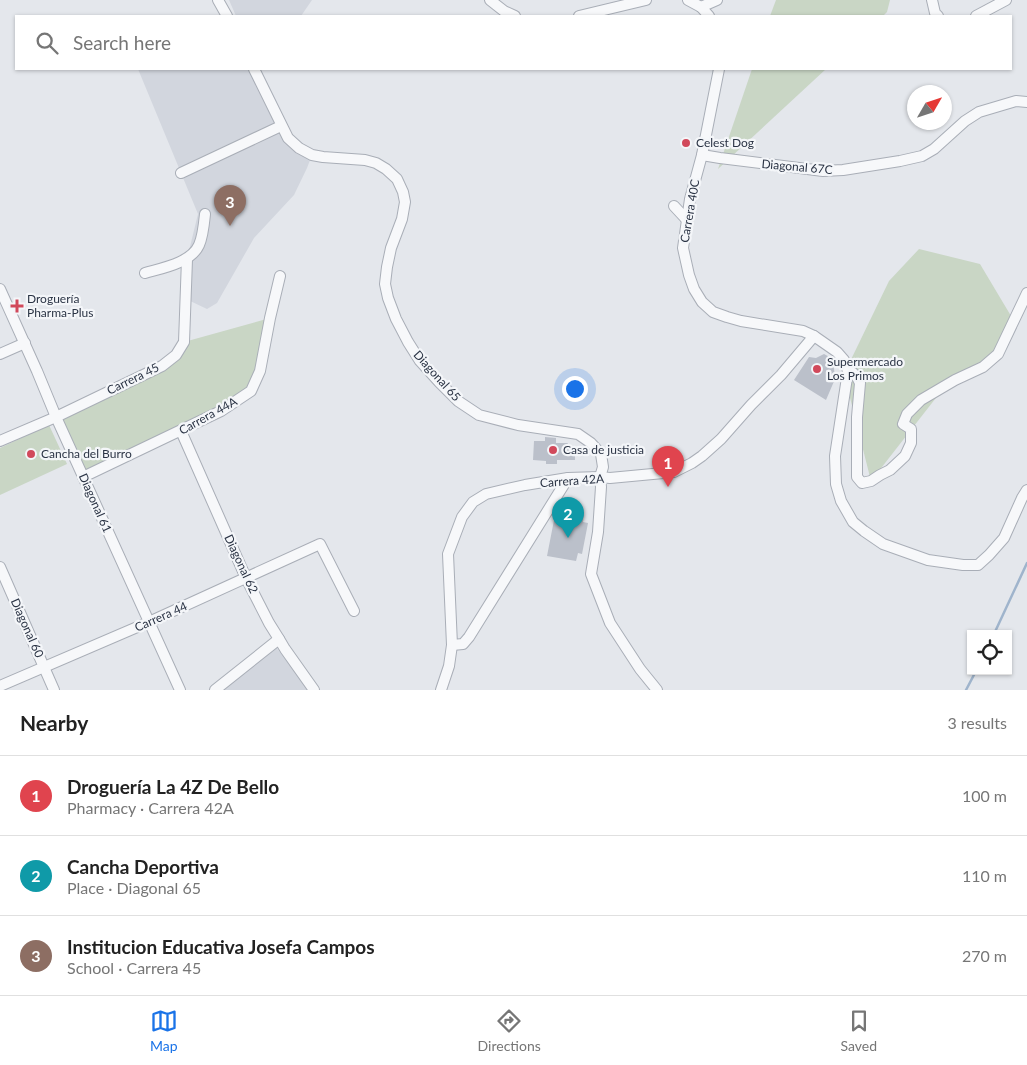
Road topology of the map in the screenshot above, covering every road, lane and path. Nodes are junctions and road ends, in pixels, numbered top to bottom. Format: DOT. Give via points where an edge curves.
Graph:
graph roads {
  1 [pos="218,0"];
  2 [pos="490,0"];
  3 [pos="646,0"];
  4 [pos="688,0"];
  5 [pos="717,0"];
  6 [pos="932,0"];
  7 [pos="1006,0"];
  8 [pos="701,7"];
  9 [pos="505,14"];
  10 [pos="226,15"];
  11 [pos="583,15"];
  12 [pos="708,15"];
  13 [pos="937,15"];
  14 [pos="978,15"];
  15 [pos="254,70"];
  16 [pos="718,70"];
  17 [pos="1027,102"];
  18 [pos="281,126"];
  19 [pos="702,155"];
  20 [pos="180,173"];
  21 [pos="674,206"];
  22 [pos="205,214"];
  23 [pos="687,220"];
  24 [pos="187,259"];
  25 [pos="145,273"];
  26 [pos="280,276"];
  27 [pos="0,289"];
  28 [pos="1027,293"];
  29 [pos="814,336"];
  30 [pos="25,343"];
  31 [pos="0,354"];
  32 [pos="848,371"];
  33 [pos="56,417"];
  34 [pos="181,431"];
  35 [pos="0,441"];
  36 [pos="83,477"];
  37 [pos="600,477"];
  38 [pos="568,478"];
  39 [pos="1027,490"];
  40 [pos="0,567"];
  41 [pos="246,578"];
  42 [pos="354,610"];
  43 [pos="149,622"];
  44 [pos="279,638"];
  45 [pos="452,645"];
  46 [pos="44,668"];
  47 [pos="0,686"];
  48 [pos="54,690"];
  49 [pos="180,690"];
  50 [pos="215,690"];
  51 [pos="314,690"];
  52 [pos="440,690"];
  53 [pos="657,690"];
  1 -- 10 [label="street"];
  2 -- 9 [label="street"];
  3 -- 11 [label="street"];
  4 -- 8 [label="street"];
  5 -- 8 [label="street"];
  6 -- 13 [label="street"];
  7 -- 14 [label="street"];
  8 -- 12 [label="street"];
  15 -- 18 [label="street, Diagonal 65"];
  16 -- 19 [label="street, Carrera 40C"];
  17 -- 19 [label="street, Diagonal 67C" via="979,112 934,149 922,156 900,161 823,172"];
  18 -- 20 [label="street"];
  18 -- 37 [label="street, Diagonal 65" via="288,138 312,155 370,162 386,169 397,179 405,202 391,248 385,284 396,319 408,342 439,382 478,415 578,434 601,454 603,467"];
  19 -- 23 [label="street, Carrera 40C"];
  21 -- 23 [label="street"];
  22 -- 24 [label="street" via="199,245"];
  23 -- 29 [label="street, Carrera 40C" via="683,248 688,275 702,302 713,312 727,317 803,331"];
  24 -- 25 [label="street"];
  24 -- 33 [label="street, Carrera 45" via="184,342 176,355 162,366"];
  26 -- 34 [label="street, Carrera 44A" via="260,371 251,390 221,411"];
  27 -- 30 [label="street, Diagonal 61"];
  28 -- 32 [label="street, Carrera 40C" via="998,354 983,367 914,406 903,424 911,429 911,443 905,456 871,482 862,483 858,476 860,383"];
  29 -- 32 [label="street, Carrera 40C" via="837,352"];
  29 -- 37 [label="street, Carrera 42A" via="721,439 692,464 674,472"];
  30 -- 31 [label="street"];
  30 -- 33 [label="street, Diagonal 61"];
  32 -- 39 [label="street" via="835,456 836,484 853,522 883,544 928,560 978,565 1004,538"];
  33 -- 35 [label="street, Carrera 45"];
  33 -- 36 [label="street, Diagonal 61"];
  34 -- 36 [label="street, Carrera 44A"];
  34 -- 41 [label="street, Diagonal 62"];
  36 -- 43 [label="street, Diagonal 61"];
  37 -- 38 [label="street, Carrera 42A"];
  37 -- 53 [label="street, Diagonal 65" via="598,532 591,574 610,623"];
  38 -- 45 [label="street" via="469,637 463,644"];
  38 -- 45 [label="street, Carrera 42A" via="486,494 473,502 462,518 448,554"];
  40 -- 46 [label="street, Diagonal 60"];
  41 -- 42 [label="street, Carrera 44" via="320,544"];
  41 -- 43 [label="street, Carrera 44"];
  41 -- 44 [label="street, Diagonal 62"];
  43 -- 46 [label="street, Carrera 44"];
  43 -- 49 [label="street, Diagonal 61"];
  44 -- 50 [label="street"];
  44 -- 51 [label="street, Diagonal 62"];
  45 -- 52 [label="street, Carrera 42A" via="449,666"];
  46 -- 47 [label="street, Carrera 44"];
  46 -- 48 [label="street, Diagonal 60"];
}
